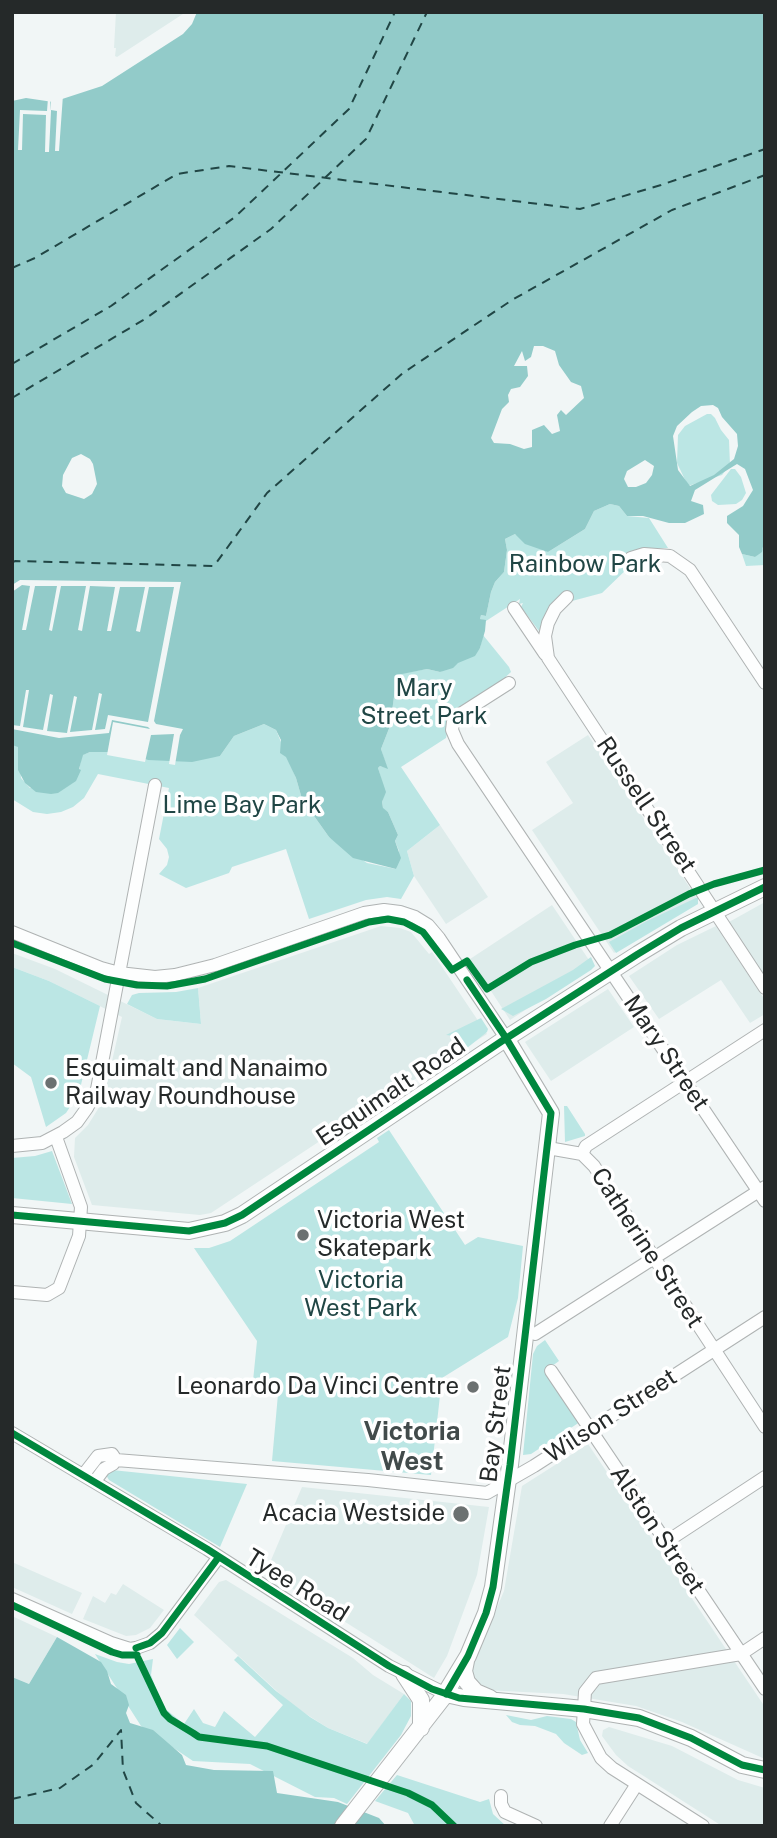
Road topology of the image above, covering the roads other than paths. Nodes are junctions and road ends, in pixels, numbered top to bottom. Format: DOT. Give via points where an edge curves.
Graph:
graph roads {
  1 [pos="631,558"];
  2 [pos="567,597"];
  3 [pos="514,608"];
  4 [pos="548,659"];
  5 [pos="509,683"];
  6 [pos="765,683"];
  7 [pos="155,785"];
  8 [pos="765,887"];
  9 [pos="715,911"];
  10 [pos="12,932"];
  11 [pos="611,971"];
  12 [pos="119,973"];
  13 [pos="765,988"];
  14 [pos="765,1030"];
  15 [pos="506,1038"];
  16 [pos="685,1081"];
  17 [pos="56,1137"];
  18 [pos="12,1146"];
  19 [pos="548,1148"];
  20 [pos="582,1154"];
  21 [pos="763,1193"];
  22 [pos="12,1215"];
  23 [pos="81,1222"];
  24 [pos="653,1259"];
  25 [pos="12,1292"];
  26 [pos="765,1317"];
  27 [pos="535,1334"];
  28 [pos="714,1350"];
  29 [pos="551,1371"];
  30 [pos="765,1427"];
  31 [pos="589,1429"];
  32 [pos="12,1433"];
  33 [pos="765,1477"];
  34 [pos="89,1478"];
  35 [pos="508,1482"];
  36 [pos="666,1542"];
  37 [pos="218,1558"];
  38 [pos="12,1599"];
  39 [pos="765,1638"];
  40 [pos="741,1654"];
  41 [pos="468,1656"];
  42 [pos="404,1674"];
  43 [pos="765,1689"];
  44 [pos="446,1694"];
  45 [pos="499,1702"];
  46 [pos="584,1709"];
  47 [pos="421,1728"];
  48 [pos="765,1770"];
  49 [pos="637,1784"];
  50 [pos="501,1796"];
  51 [pos="343,1826"];
  52 [pos="536,1826"];
  53 [pos="610,1826"];
  54 [pos="703,1826"];
  1 -- 6 [label="street" via="670,556 690,570"];
  2 -- 4 [label="street" via="548,623"];
  3 -- 4 [label="street, Russell Street"];
  4 -- 9 [label="street, Russell Street"];
  5 -- 11 [label="street, Mary Street" via="462,713 452,730"];
  7 -- 12 [label="street"];
  8 -- 9 [label="main road, Esquimalt Road"];
  9 -- 11 [label="main road, Esquimalt Road"];
  9 -- 13 [label="street, Russell Street"];
  10 -- 12 [label="street"];
  11 -- 15 [label="main road, Esquimalt Road"];
  11 -- 16 [label="street, Mary Street"];
  12 -- 15 [label="street" via="155,977 194,971 364,913 392,911 428,925"];
  12 -- 17 [label="street" via="97,1089 77,1122"];
  14 -- 16 [label="street"];
  15 -- 19 [label="main road" via="551,1113"];
  15 -- 23 [label="main road, Esquimalt Road" via="225,1223 189,1231"];
  16 -- 20 [label="street" via="586,1146"];
  16 -- 21 [label="street, Mary Street"];
  17 -- 18 [label="street"];
  17 -- 23 [label="street" via="81,1207"];
  19 -- 20 [label="street, Catherine Street"];
  19 -- 35 [label="main road, Bay Street"];
  20 -- 24 [label="street, Catherine Street"];
  21 -- 24 [label="street"];
  22 -- 23 [label="main road, Esquimalt Road"];
  23 -- 25 [label="street" via="60,1287 47,1295"];
  24 -- 27 [label="street"];
  24 -- 28 [label="street, Catherine Street"];
  26 -- 28 [label="street, Wilson Street"];
  28 -- 30 [label="street, Catherine Street"];
  28 -- 31 [label="street, Wilson Street"];
  29 -- 31 [label="street, Alston Street"];
  31 -- 35 [label="street, Wilson Street"];
  31 -- 36 [label="street, Alston Street"];
  32 -- 34 [label="street, Tyee Road"];
  33 -- 36 [label="street"];
  34 -- 35 [label="street, Wilson Street" via="99,1457 112,1454 116,1460 487,1493"];
  34 -- 37 [label="street, Tyee Road"];
  35 -- 41 [label="main road, Bay Street" via="493,1587"];
  36 -- 40 [label="street, Alston Street"];
  37 -- 38 [label="street" via="162,1633 136,1648 111,1643"];
  37 -- 42 [label="street, Tyee Road"];
  39 -- 40 [label="street"];
  40 -- 43 [label="street, Alston Street"];
  40 -- 46 [label="street" via="596,1678 585,1692"];
  41 -- 44 [label="main road, Bay Street"];
  41 -- 45 [label="main road" via="467,1682 476,1692"];
  42 -- 44 [label="street, Tyee Road"];
  42 -- 47 [label="main road" via="421,1700"];
  44 -- 45 [label="main road, Tyee Road"];
  44 -- 47 [label="main road, Bay Street"];
  45 -- 46 [label="main road, Tyee Road"];
  46 -- 48 [label="main road, Tyee Road" via="639,1718 742,1765"];
  46 -- 49 [label="street" via="583,1724 595,1750"];
  47 -- 51 [label="main road, Bay Street"];
  49 -- 53 [label="street"];
  49 -- 54 [label="street"];
  50 -- 52 [label="street" via="505,1812"];
}
